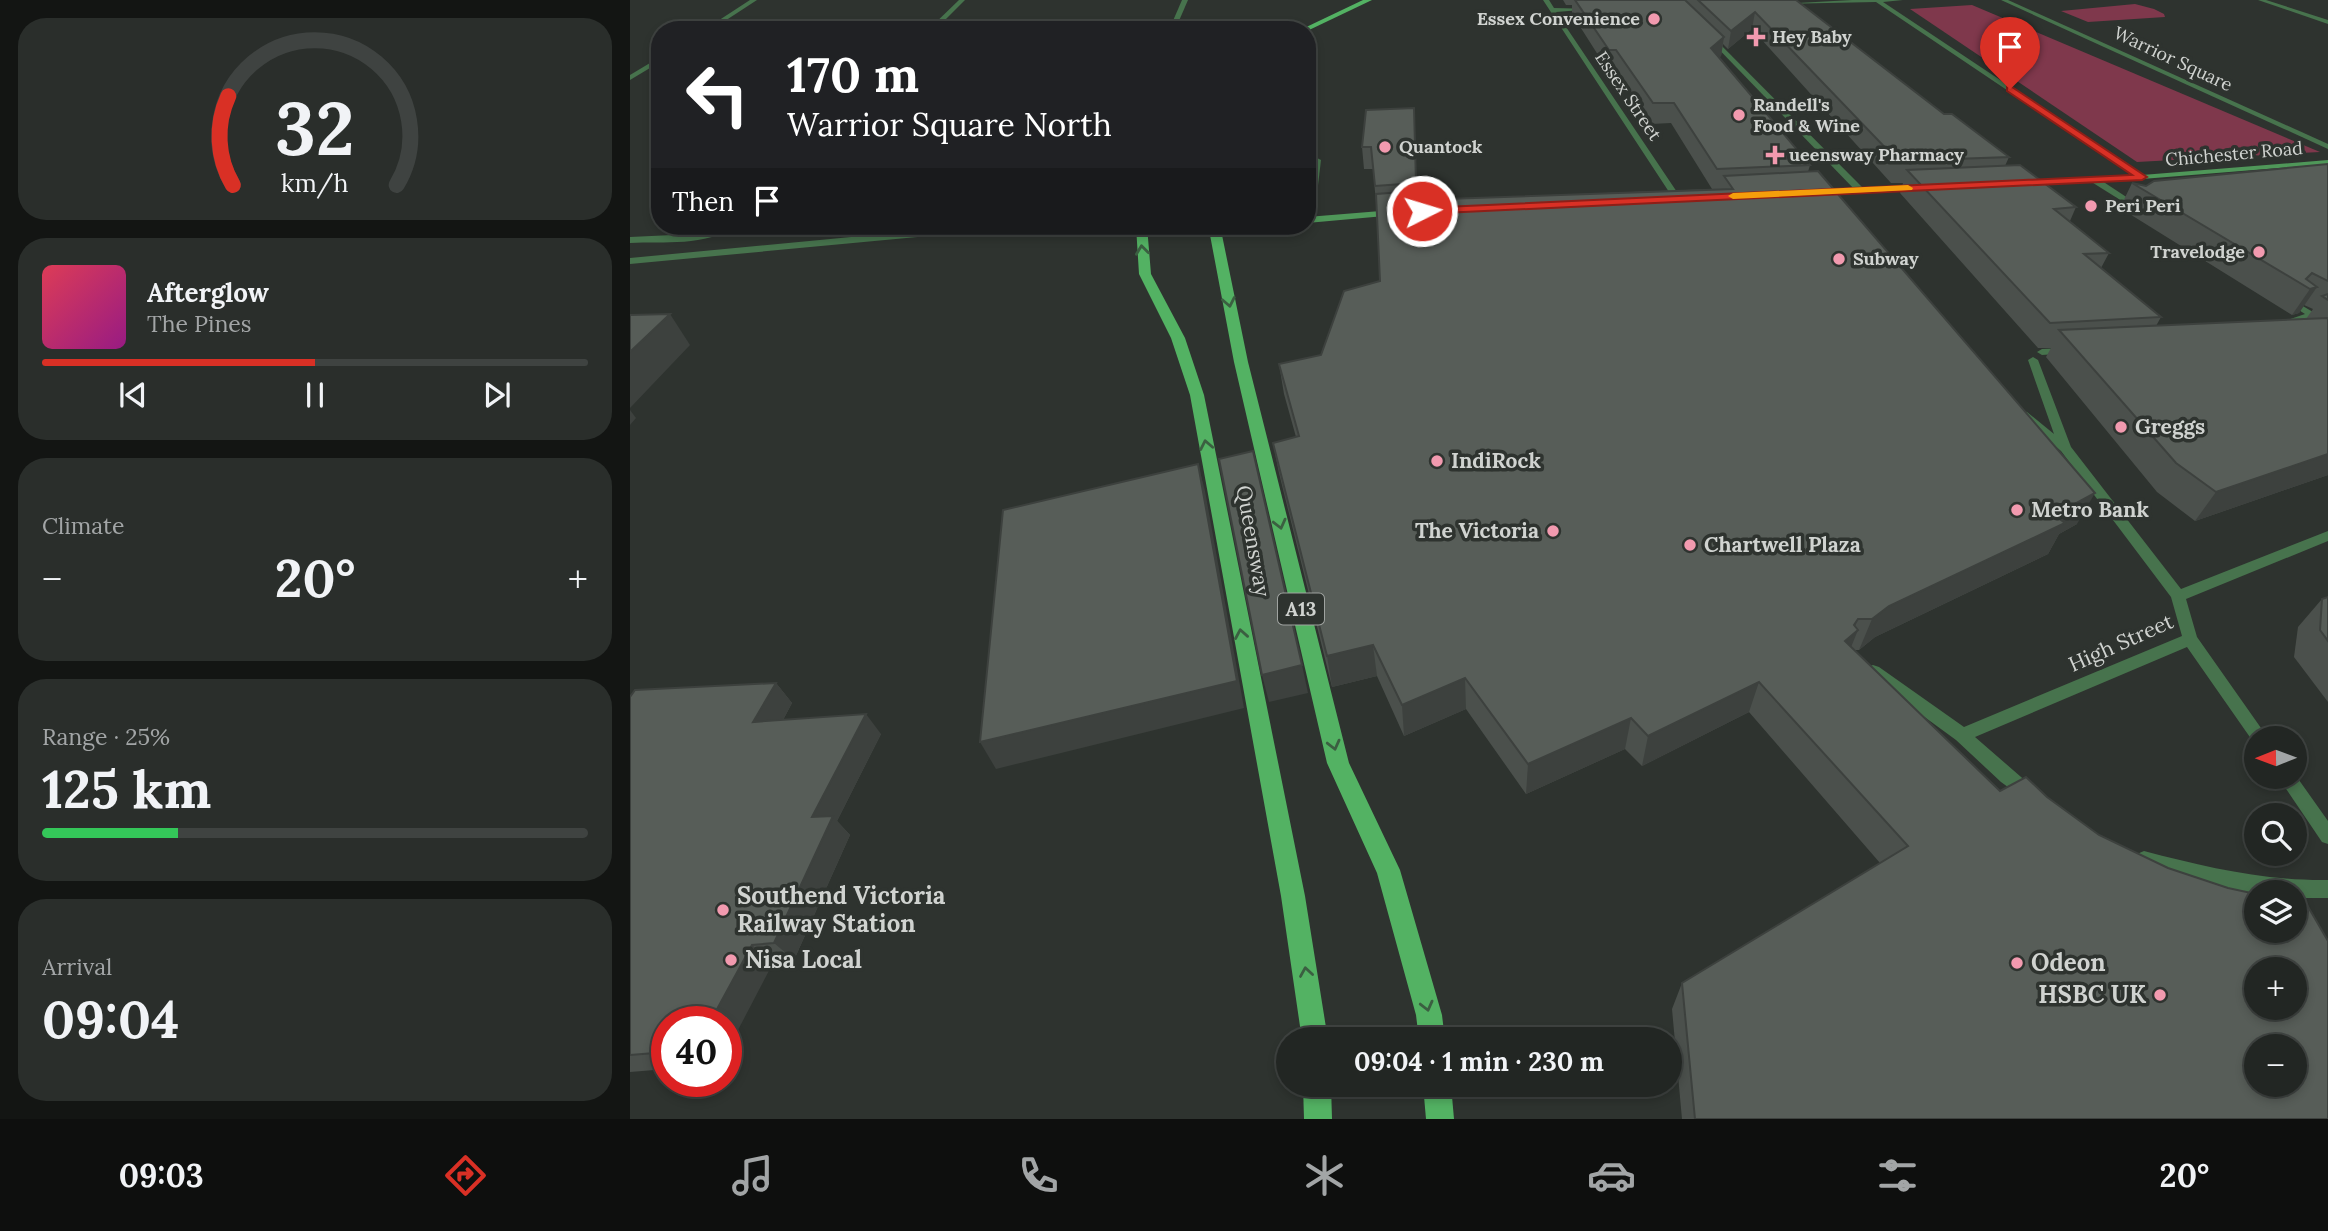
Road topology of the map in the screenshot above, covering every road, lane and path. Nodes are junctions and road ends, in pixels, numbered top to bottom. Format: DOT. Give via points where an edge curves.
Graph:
graph roads {
  1 [pos="754,0"];
  2 [pos="962,0"];
  3 [pos="1185,0"];
  4 [pos="1369,0"];
  5 [pos="1546,0"];
  6 [pos="1900,0"];
  7 [pos="2004,0"];
  8 [pos="2261,0"];
  9 [pos="1878,1"];
  10 [pos="1769,5"];
  11 [pos="1604,9"];
  12 [pos="1553,10"];
  13 [pos="721,21"];
  14 [pos="940,21"];
  15 [pos="1176,21"];
  16 [pos="2328,22"];
  17 [pos="1316,24"];
  18 [pos="1697,25"];
  19 [pos="651,65"];
  20 [pos="630,78"];
  21 [pos="2328,147"];
  22 [pos="1317,160"];
  23 [pos="2328,162"];
  24 [pos="1316,168"];
  25 [pos="2292,175"];
  26 [pos="2142,177"];
  27 [pos="2093,179"];
  28 [pos="2014,183"];
  29 [pos="1926,187"];
  30 [pos="1860,190"];
  31 [pos="1811,192"];
  32 [pos="1677,198"];
  33 [pos="1690,198"];
  34 [pos="1664,199"];
  35 [pos="2136,206"];
  36 [pos="1405,212"];
  37 [pos="1316,219"];
  38 [pos="701,235"];
  39 [pos="884,235"];
  40 [pos="1141,235"];
  41 [pos="1216,235"];
  42 [pos="630,240"];
  43 [pos="630,261"];
  44 [pos="2296,305"];
  45 [pos="2274,328"];
  46 [pos="2083,351"];
  47 [pos="2011,405"];
  48 [pos="2065,448"];
  49 [pos="2328,536"];
  50 [pos="2178,596"];
  51 [pos="2190,639"];
  52 [pos="1863,664"];
  53 [pos="2252,726"];
  54 [pos="1962,735"];
  55 [pos="2295,789"];
  56 [pos="2040,802"];
  57 [pos="2328,836"];
  58 [pos="2128,854"];
  59 [pos="2328,889"];
  60 [pos="1313,1027"];
  61 [pos="1430,1027"];
  62 [pos="1317,1097"];
  63 [pos="1438,1097"];
  64 [pos="1318,1119"];
  65 [pos="1440,1119"];
  1 -- 13 [label="street"];
  2 -- 14 [label="street"];
  3 -- 15 [label="street"];
  4 -- 17 [label="main road"];
  5 -- 12 [label="street, Essex Street"];
  6 -- 9 [label="street"];
  7 -- 21 [label="street, Warrior Square"];
  8 -- 16 [label="street"];
  9 -- 10 [label="street"];
  9 -- 26 [label="street"];
  11 -- 12 [label="street"];
  12 -- 32 [label="street, Essex Street"];
  18 -- 30 [label="street"];
  19 -- 20 [label="street"];
  22 -- 24 [label="street"];
  23 -- 26 [label="street, Chichester Road"];
  25 -- 26 [label="street, Chichester Road"];
  26 -- 27 [label="street, Chichester Road"];
  27 -- 28 [label="street, Chichester Road"];
  27 -- 35 [label="street"];
  29 -- 30 [label="street"];
  30 -- 31 [label="street"];
  32 -- 33 [label="street"];
  32 -- 34 [label="street"];
  36 -- 37 [label="street"];
  38 -- 42 [label="street"];
  39 -- 43 [label="street"];
  60 -- 40 [label="main road, Queensway, one-way" via="1295,907 1196,395 1178,338 1146,274"];
  41 -- 61 [label="main road, Queensway / A13, one-way" via="1241,362 1338,763 1388,870"];
  44 -- 45 [label="street" via="2313,315"];
  46 -- 48 [label="street" via="2037,356"];
  47 -- 48 [label="street"];
  48 -- 50 [label="street"];
  49 -- 50 [label="street, High Street"];
  50 -- 51 [label="street, High Street"];
  51 -- 53 [label="street"];
  51 -- 54 [label="street, High Street"];
  52 -- 54 [label="street"];
  54 -- 56 [label="street"];
  55 -- 57 [label="street"];
  58 -- 59 [label="street" via="2210,878 2298,891"];
  62 -- 64 [label="main road"];
  63 -- 65 [label="main road"];
}
